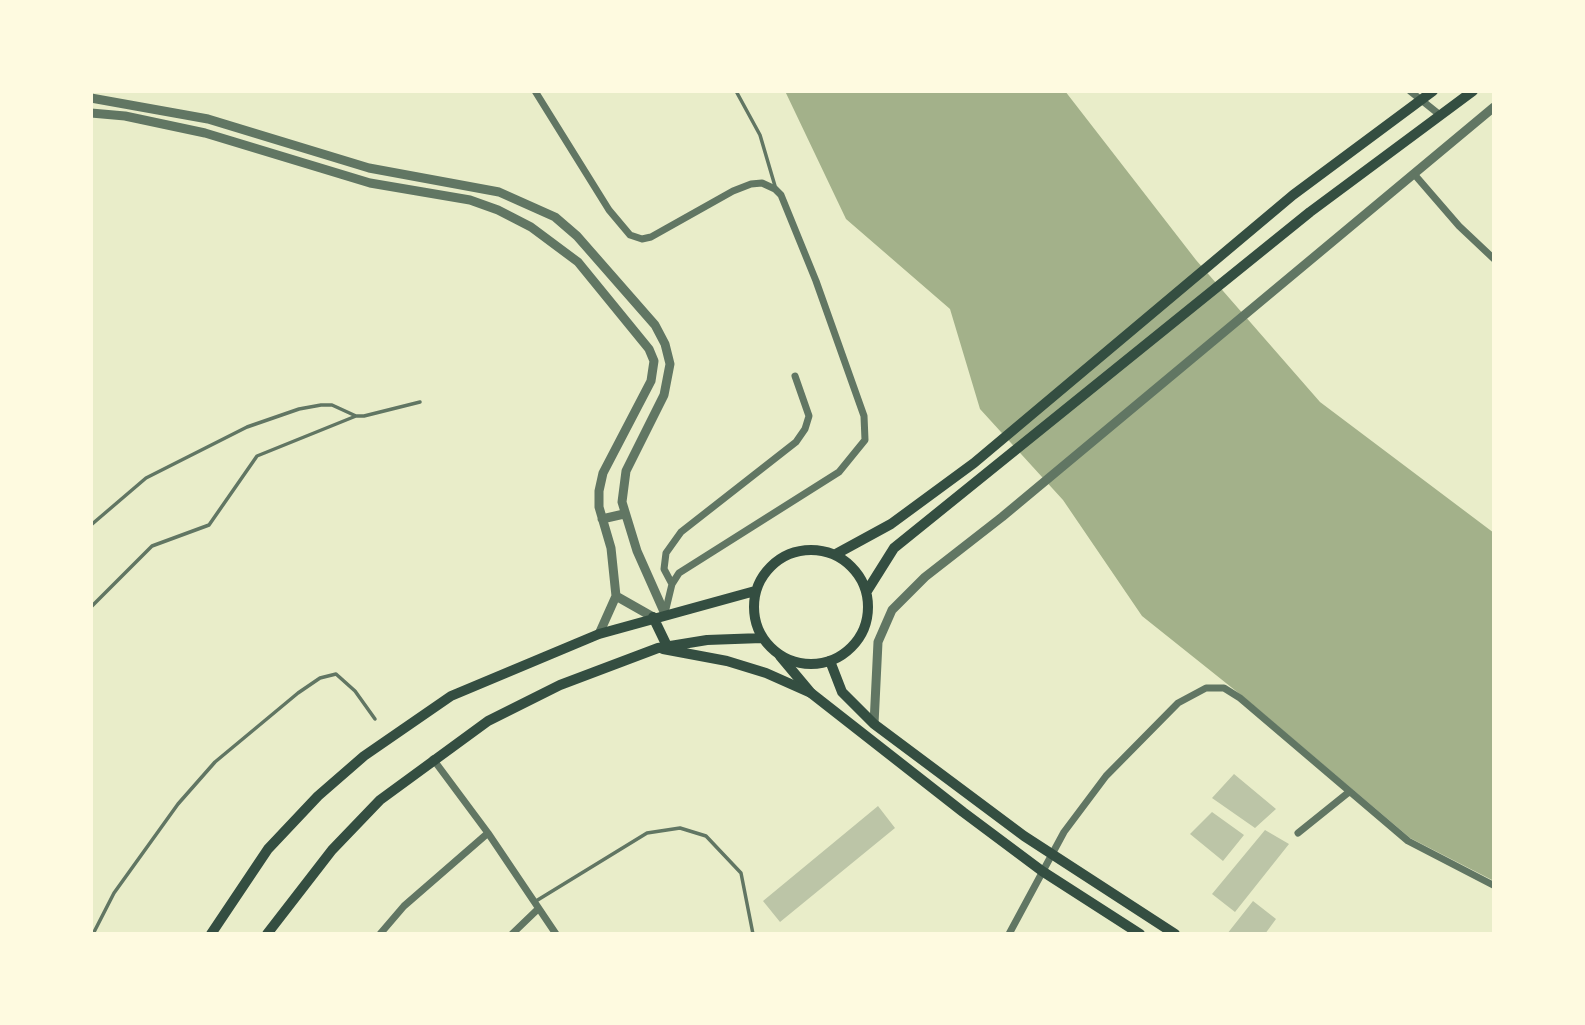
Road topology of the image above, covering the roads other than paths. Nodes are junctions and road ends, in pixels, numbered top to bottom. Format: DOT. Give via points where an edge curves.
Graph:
graph roads {
  1 [pos="535,91"];
  2 [pos="736,91"];
  3 [pos="1410,91"];
  4 [pos="1433,91"];
  5 [pos="1473,91"];
  6 [pos="91,98"];
  7 [pos="1420,101"];
  8 [pos="1494,107"];
  9 [pos="91,113"];
  10 [pos="1440,115"];
  11 [pos="1414,174"];
  12 [pos="775,188"];
  13 [pos="1494,259"];
  14 [pos="795,376"];
  15 [pos="420,402"];
  16 [pos="356,416"];
  17 [pos="624,514"];
  18 [pos="602,519"];
  19 [pos="91,525"];
  20 [pos="836,554"];
  21 [pos="672,584"];
  22 [pos="755,591"];
  23 [pos="867,592"];
  24 [pos="615,596"];
  25 [pos="91,607"];
  26 [pos="659,616"];
  27 [pos="599,635"];
  28 [pos="762,638"];
  29 [pos="663,647"];
  30 [pos="780,656"];
  31 [pos="830,661"];
  32 [pos="811,693"];
  33 [pos="375,719"];
  34 [pos="874,723"];
  35 [pos="433,759"];
  36 [pos="1349,792"];
  37 [pos="488,833"];
  38 [pos="1298,833"];
  39 [pos="1053,855"];
  40 [pos="1042,871"];
  41 [pos="1494,885"];
  42 [pos="536,905"];
  43 [pos="93,934"];
  44 [pos="211,934"];
  45 [pos="267,934"];
  46 [pos="380,934"];
  47 [pos="512,934"];
  48 [pos="556,934"];
  49 [pos="753,934"];
  50 [pos="1009,934"];
  51 [pos="1140,934"];
  52 [pos="1175,934"];
  1 -- 12 [label="street" via="609,210 630,235 652,237 751,184"];
  2 -- 12 [label="lane" via="760,135"];
  3 -- 7 [label="street"];
  4 -- 7 [label="main road"];
  5 -- 10 [label="main road"];
  6 -- 17 [label="street" via="208,119 369,168 499,192 555,217 607,267 654,325 670,365 664,395 626,471"];
  7 -- 10 [label="street"];
  7 -- 20 [label="main road" via="1293,195 974,463 891,524"];
  8 -- 11 [label="street"];
  9 -- 18 [label="street" via="205,133 370,183 470,200 498,210 552,241 590,275 654,361 651,381 603,473 598,491"];
  10 -- 23 [label="main road" via="1310,212 894,548"];
  11 -- 13 [label="street"];
  11 -- 34 [label="street" via="925,577 892,610 878,642"];
  12 -- 21 [label="street" via="816,281 864,416 865,440 839,472 679,573"];
  14 -- 21 [label="street" via="809,416 805,429 796,442 681,532 666,554 664,569"];
  15 -- 16 [label="lane"];
  16 -- 19 [label="lane" via="321,405 247,428 146,478"];
  16 -- 25 [label="lane" via="257,456 209,525 152,546"];
  17 -- 18 [label="street"];
  17 -- 26 [label="street"];
  18 -- 24 [label="street" via="611,548"];
  20 -- 22 [label="main road" via="812,548 787,554 767,569"];
  20 -- 23 [label="main road" via="855,569"];
  21 -- 26 [label="street"];
  22 -- 26 [label="main road"];
  22 -- 28 [label="main road" via="753,615"];
  23 -- 31 [label="main road" via="868,614 860,636"];
  24 -- 26 [label="street"];
  24 -- 27 [label="street"];
  26 -- 27 [label="main road"];
  26 -- 29 [label="main road"];
  27 -- 44 [label="main road" via="451,696 364,756 268,849"];
  28 -- 29 [label="main road"];
  28 -- 30 [label="main road"];
  29 -- 32 [label="main road" via="766,673"];
  29 -- 35 [label="main road" via="560,685 488,721"];
  30 -- 31 [label="main road" via="813,664"];
  30 -- 32 [label="main road"];
  31 -- 34 [label="main road" via="842,692"];
  32 -- 40 [label="main road"];
  33 -- 43 [label="lane" via="336,674 320,678 298,693 215,762 178,804 114,893"];
  34 -- 39 [label="main road"];
  35 -- 37 [label="street"];
  35 -- 45 [label="main road" via="380,800 332,850"];
  36 -- 38 [label="street"];
  36 -- 39 [label="street" via="1240,698 1224,688 1206,688 1178,703 1106,776 1064,832"];
  36 -- 41 [label="street" via="1408,841"];
  37 -- 42 [label="street"];
  37 -- 46 [label="street" via="404,906"];
  39 -- 40 [label="street"];
  39 -- 52 [label="main road"];
  40 -- 50 [label="street"];
  40 -- 51 [label="main road"];
  42 -- 47 [label="street"];
  42 -- 48 [label="street"];
  42 -- 49 [label="lane" via="647,833 680,828 706,836 741,873"];
}
